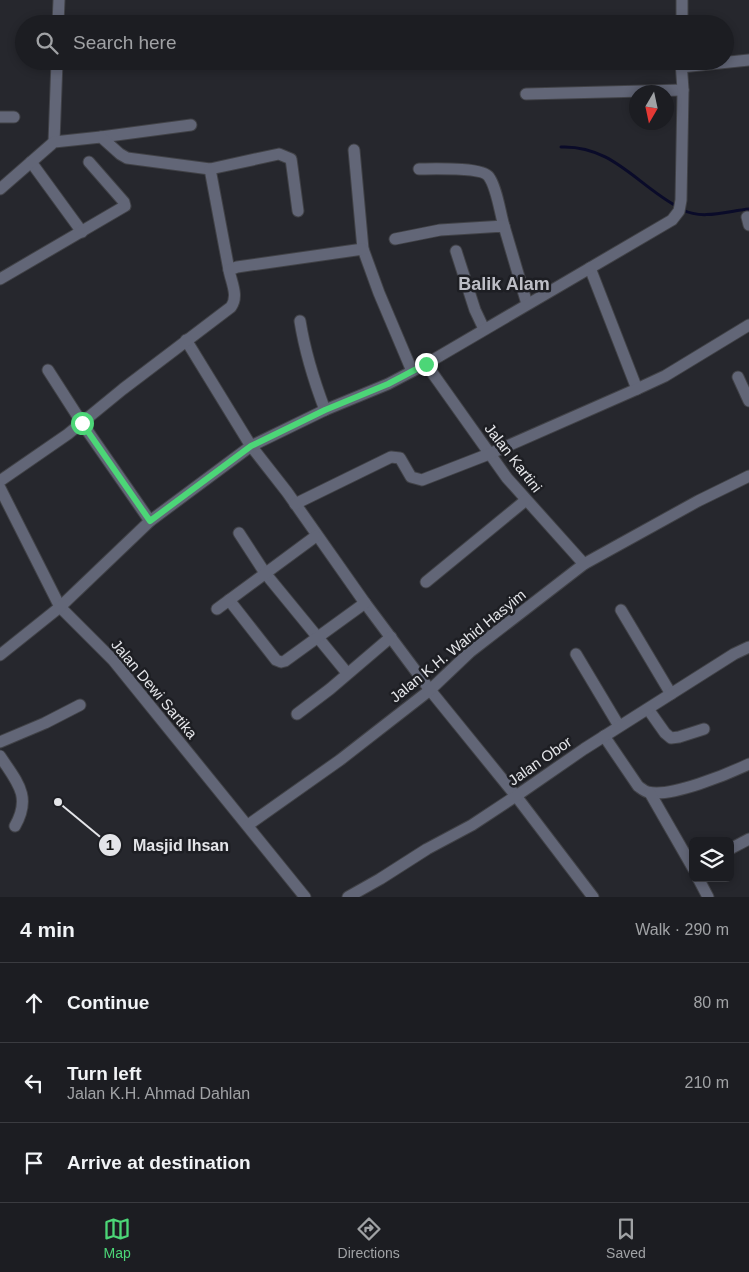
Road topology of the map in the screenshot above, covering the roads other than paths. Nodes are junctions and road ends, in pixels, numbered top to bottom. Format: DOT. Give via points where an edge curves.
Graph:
graph roads {
  1 [pos="59,0"];
  2 [pos="682,0"];
  3 [pos="58,15"];
  4 [pos="682,15"];
  5 [pos="749,60"];
  6 [pos="734,61"];
  7 [pos="57,70"];
  8 [pos="681,70"];
  9 [pos="682,90"];
  10 [pos="526,94"];
  11 [pos="0,117"];
  12 [pos="14,117"];
  13 [pos="191,125"];
  14 [pos="101,137"];
  15 [pos="54,142"];
  16 [pos="354,150"];
  17 [pos="31,162"];
  18 [pos="89,162"];
  19 [pos="210,169"];
  20 [pos="419,169"];
  21 [pos="0,189"];
  22 [pos="298,211"];
  23 [pos="504,226"];
  24 [pos="82,232"];
  25 [pos="395,238"];
  26 [pos="363,249"];
  27 [pos="456,251"];
  28 [pos="590,268"];
  29 [pos="229,270"];
  30 [pos="0,279"];
  31 [pos="527,304"];
  32 [pos="300,322"];
  33 [pos="749,325"];
  34 [pos="484,329"];
  35 [pos="186,340"];
  36 [pos="426,364"];
  37 [pos="48,370"];
  38 [pos="412,371"];
  39 [pos="738,377"];
  40 [pos="637,389"];
  41 [pos="749,401"];
  42 [pos="325,410"];
  43 [pos="82,423"];
  44 [pos="251,446"];
  45 [pos="490,454"];
  46 [pos="749,476"];
  47 [pos="0,481"];
  48 [pos="0,489"];
  49 [pos="526,500"];
  50 [pos="295,504"];
  51 [pos="150,521"];
  52 [pos="240,534"];
  53 [pos="316,536"];
  54 [pos="584,564"];
  55 [pos="266,573"];
  56 [pos="426,582"];
  57 [pos="229,600"];
  58 [pos="365,603"];
  59 [pos="60,607"];
  60 [pos="217,609"];
  61 [pos="621,610"];
  62 [pos="318,636"];
  63 [pos="391,636"];
  64 [pos="749,648"];
  65 [pos="576,654"];
  66 [pos="0,655"];
  67 [pos="347,673"];
  68 [pos="430,690"];
  69 [pos="672,694"];
  70 [pos="80,705"];
  71 [pos="648,709"];
  72 [pos="297,714"];
  73 [pos="619,726"];
  74 [pos="704,729"];
  75 [pos="604,736"];
  76 [pos="0,742"];
  77 [pos="0,756"];
  78 [pos="749,764"];
  79 [pos="650,793"];
  80 [pos="516,796"];
  81 [pos="248,825"];
  82 [pos="15,826"];
  83 [pos="749,840"];
  84 [pos="734,847"];
  85 [pos="689,861"];
  86 [pos="700,882"];
  87 [pos="305,897"];
  88 [pos="348,897"];
  89 [pos="593,897"];
  90 [pos="708,897"];
  1 -- 3 [label="street"];
  2 -- 4 [label="street"];
  5 -- 6 [label="street"];
  7 -- 15 [label="street"];
  8 -- 9 [label="street"];
  9 -- 10 [label="street"];
  9 -- 28 [label="street" via="680,205 672,220"];
  11 -- 12 [label="street"];
  13 -- 14 [label="street"];
  14 -- 15 [label="street"];
  14 -- 19 [label="street" via="127,158"];
  15 -- 17 [label="street"];
  16 -- 26 [label="street"];
  17 -- 21 [label="street"];
  17 -- 24 [label="street"];
  18 -- 24 [label="street" via="125,204"];
  19 -- 22 [label="street" via="285,155 291,159"];
  19 -- 29 [label="street"];
  20 -- 23 [label="street" via="487,174"];
  23 -- 25 [label="street" via="440,230"];
  23 -- 31 [label="street"];
  24 -- 30 [label="street"];
  26 -- 29 [label="street"];
  26 -- 38 [label="street"];
  27 -- 34 [label="street"];
  28 -- 31 [label="street"];
  28 -- 40 [label="street"];
  29 -- 35 [label="street" via="235,301"];
  31 -- 34 [label="street"];
  32 -- 42 [label="street" via="304,346"];
  33 -- 40 [label="street" via="665,376"];
  34 -- 36 [label="street"];
  35 -- 43 [label="street"];
  35 -- 44 [label="street"];
  36 -- 38 [label="street"];
  36 -- 45 [label="street, Jalan Kartini"];
  37 -- 43 [label="street"];
  38 -- 42 [label="street"];
  39 -- 41 [label="street"];
  40 -- 45 [label="street"];
  42 -- 44 [label="street"];
  43 -- 47 [label="street"];
  43 -- 51 [label="street"];
  44 -- 50 [label="street"];
  44 -- 51 [label="street"];
  45 -- 49 [label="street, Jalan Kartini"];
  45 -- 50 [label="street" via="422,480 411,477 400,458 391,456"];
  46 -- 54 [label="street, Jalan K.H. Wahid Hasyim"];
  48 -- 59 [label="street, Jalan Dewi Sartika"];
  49 -- 54 [label="street, Jalan Kartini"];
  49 -- 56 [label="street"];
  50 -- 53 [label="street"];
  51 -- 59 [label="street"];
  52 -- 55 [label="street"];
  53 -- 55 [label="street"];
  53 -- 58 [label="street"];
  54 -- 68 [label="street, Jalan K.H. Wahid Hasyim" via="470,652"];
  55 -- 57 [label="street"];
  55 -- 62 [label="street"];
  57 -- 60 [label="street"];
  57 -- 62 [label="street" via="278,661 285,661"];
  58 -- 62 [label="street"];
  58 -- 63 [label="street"];
  59 -- 66 [label="street"];
  59 -- 81 [label="street, Jalan Dewi Sartika" via="113,660"];
  61 -- 69 [label="street"];
  62 -- 67 [label="street"];
  63 -- 67 [label="street"];
  63 -- 68 [label="street"];
  64 -- 69 [label="street, Jalan Obor" via="734,654"];
  65 -- 73 [label="street"];
  67 -- 72 [label="street"];
  68 -- 80 [label="street"];
  68 -- 81 [label="street, Jalan K.H. Wahid Hasyim" via="340,760"];
  69 -- 71 [label="street, Jalan Obor"];
  70 -- 76 [label="street"];
  71 -- 73 [label="street, Jalan Obor"];
  71 -- 74 [label="street" via="672,738"];
  73 -- 75 [label="street, Jalan Obor"];
  75 -- 79 [label="street" via="638,786"];
  75 -- 80 [label="street, Jalan Obor"];
  77 -- 82 [label="street" via="22,794 22,812"];
  78 -- 79 [label="street" via="716,779"];
  79 -- 85 [label="street"];
  80 -- 88 [label="street, Jalan Obor"];
  80 -- 89 [label="street"];
  81 -- 87 [label="street, Jalan Dewi Sartika"];
  83 -- 84 [label="street"];
  86 -- 90 [label="street"];
}
